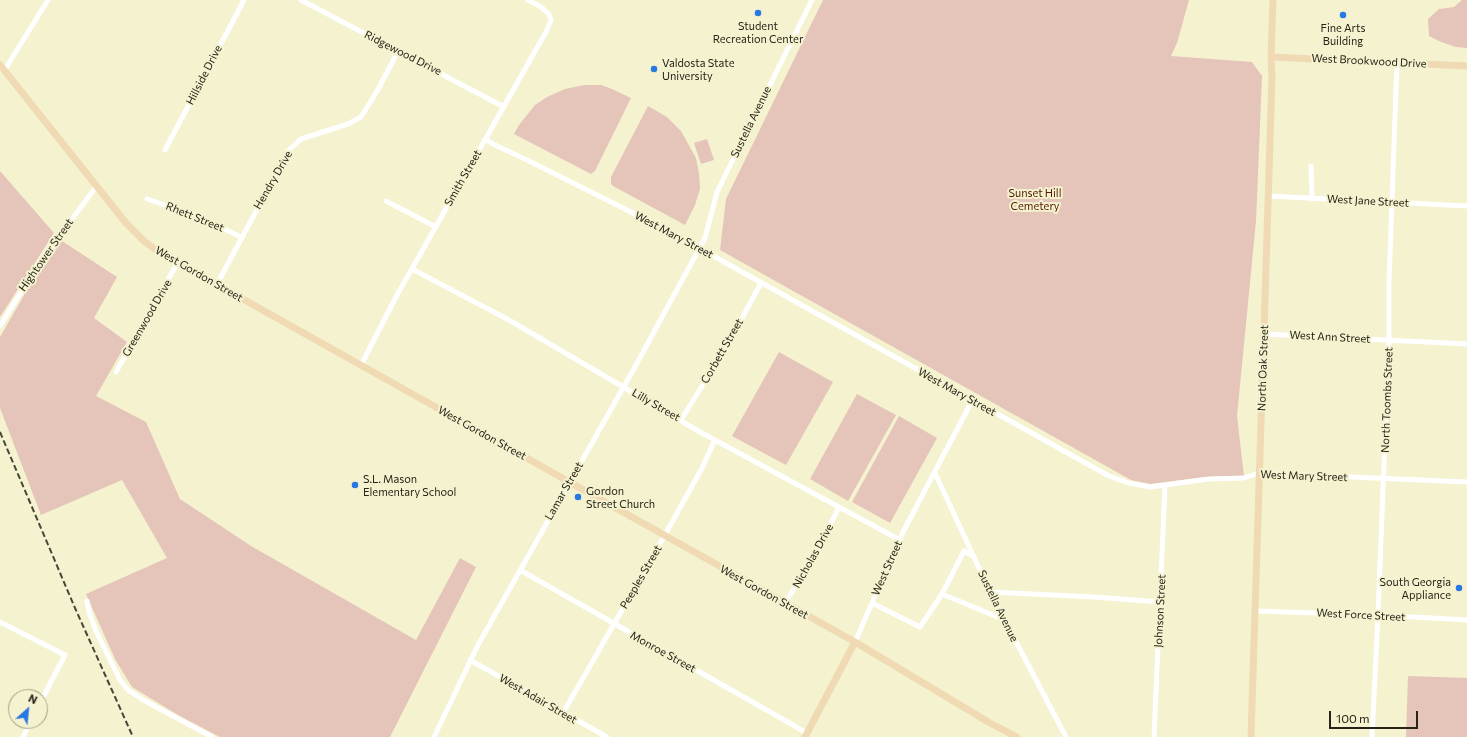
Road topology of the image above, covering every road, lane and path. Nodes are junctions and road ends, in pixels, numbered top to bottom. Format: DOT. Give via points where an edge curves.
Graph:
graph roads {
  1 [pos="48,0"];
  2 [pos="244,0"];
  3 [pos="301,0"];
  4 [pos="528,0"];
  5 [pos="812,0"];
  6 [pos="1273,0"];
  7 [pos="397,50"];
  8 [pos="1271,57"];
  9 [pos="1397,62"];
  10 [pos="1467,66"];
  11 [pos="2,68"];
  12 [pos="504,106"];
  13 [pos="486,139"];
  14 [pos="165,150"];
  15 [pos="1311,166"];
  16 [pos="96,187"];
  17 [pos="1268,196"];
  18 [pos="1312,198"];
  19 [pos="147,199"];
  20 [pos="386,201"];
  21 [pos="1392,203"];
  22 [pos="1467,206"];
  23 [pos="436,227"];
  24 [pos="241,237"];
  25 [pos="699,248"];
  26 [pos="178,262"];
  27 [pos="412,269"];
  28 [pos="761,282"];
  29 [pos="217,284"];
  30 [pos="0,326"];
  31 [pos="1264,334"];
  32 [pos="1389,340"];
  33 [pos="1467,344"];
  34 [pos="361,365"];
  35 [pos="116,372"];
  36 [pos="623,386"];
  37 [pos="972,401"];
  38 [pos="681,420"];
  39 [pos="716,440"];
  40 [pos="935,473"];
  41 [pos="1259,473"];
  42 [pos="1383,479"];
  43 [pos="569,482"];
  44 [pos="1467,482"];
  45 [pos="1166,486"];
  46 [pos="839,507"];
  47 [pos="664,535"];
  48 [pos="900,540"];
  49 [pos="973,556"];
  50 [pos="520,570"];
  51 [pos="990,592"];
  52 [pos="942,594"];
  53 [pos="88,601"];
  54 [pos="1160,602"];
  55 [pos="872,603"];
  56 [pos="785,604"];
  57 [pos="1255,611"];
  58 [pos="1378,615"];
  59 [pos="1005,620"];
  60 [pos="1467,620"];
  61 [pos="0,622"];
  62 [pos="614,624"];
  63 [pos="855,642"];
  64 [pos="470,660"];
  65 [pos="47,689"];
  66 [pos="563,712"];
  67 [pos="806,735"];
  68 [pos="212,737"];
  69 [pos="434,737"];
  70 [pos="606,737"];
  71 [pos="1016,737"];
  72 [pos="1066,737"];
  73 [pos="1154,737"];
  74 [pos="1251,737"];
  75 [pos="1372,737"];
  1 -- 11 [label="street"];
  2 -- 14 [label="street, Hillside Drive"];
  3 -- 7 [label="street, Ridgewood Drive"];
  4 -- 12 [label="street, Smith Street" via="545,10 551,20"];
  5 -- 25 [label="street, Sustella Avenue" via="717,192 705,238"];
  6 -- 8 [label="street, North Oak Street"];
  7 -- 12 [label="street, Ridgewood Drive"];
  7 -- 24 [label="street, Hendry Drive" via="361,117 348,124 301,139 289,150"];
  8 -- 9 [label="street, West Brookwood Drive"];
  8 -- 17 [label="street, North Oak Street"];
  9 -- 10 [label="street, West Brookwood Drive"];
  9 -- 21 [label="street, North Toombs Street"];
  11 -- 16 [label="street, West Gordon Street"];
  12 -- 13 [label="street, Smith Street"];
  13 -- 23 [label="street, Smith Street"];
  13 -- 25 [label="street, West Mary Street"];
  15 -- 18 [label="street"];
  16 -- 26 [label="street, West Gordon Street" via="144,241"];
  16 -- 30 [label="street, Hightower Street" via="39,263"];
  17 -- 18 [label="street, West Jane Street"];
  17 -- 31 [label="street, North Oak Street"];
  18 -- 21 [label="street, West Jane Street"];
  19 -- 24 [label="street, Rhett Street" via="195,215"];
  20 -- 23 [label="street"];
  21 -- 22 [label="street, West Jane Street"];
  21 -- 32 [label="street, North Toombs Street"];
  23 -- 27 [label="street, Smith Street"];
  24 -- 29 [label="street, Hendry Drive"];
  25 -- 28 [label="street, West Mary Street"];
  25 -- 36 [label="street, Lamar Street"];
  26 -- 29 [label="street, West Gordon Street"];
  26 -- 35 [label="street, Greenwood Drive"];
  27 -- 34 [label="street, Smith Street"];
  27 -- 36 [label="street, Lilly Street" via="509,320"];
  28 -- 37 [label="street, West Mary Street"];
  28 -- 38 [label="street, Corbett Street" via="728,344"];
  29 -- 34 [label="street, West Gordon Street"];
  31 -- 32 [label="street, West Ann Street"];
  31 -- 41 [label="street, North Oak Street"];
  32 -- 33 [label="street, West Ann Street"];
  32 -- 42 [label="street, North Toombs Street"];
  34 -- 43 [label="street, West Gordon Street"];
  36 -- 38 [label="street, Lilly Street"];
  36 -- 43 [label="street, Lamar Street"];
  37 -- 40 [label="street, West Street"];
  37 -- 45 [label="street, West Mary Street" via="1109,476 1150,487"];
  38 -- 39 [label="street, Lilly Street"];
  39 -- 46 [label="street, Lilly Street"];
  39 -- 47 [label="street, Peeples Street"];
  40 -- 48 [label="street, West Street"];
  40 -- 49 [label="street, Sustella Avenue"];
  41 -- 42 [label="street, West Mary Street"];
  41 -- 45 [label="street, West Mary Street" via="1244,478 1209,479"];
  41 -- 57 [label="street, North Oak Street"];
  42 -- 44 [label="street, West Mary Street"];
  42 -- 58 [label="street, North Toombs Street"];
  43 -- 47 [label="street, West Gordon Street"];
  43 -- 50 [label="street, Lamar Street"];
  45 -- 54 [label="street, Johnson Street"];
  46 -- 48 [label="street, Lilly Street"];
  46 -- 56 [label="street, Nicholas Drive"];
  47 -- 56 [label="street, West Gordon Street"];
  47 -- 62 [label="street, Peeples Street"];
  48 -- 55 [label="street, West Street"];
  49 -- 51 [label="street, Sustella Avenue"];
  49 -- 52 [label="street" via="964,551"];
  50 -- 62 [label="street, Monroe Street"];
  50 -- 64 [label="street, Lamar Street"];
  51 -- 54 [label="street"];
  51 -- 59 [label="street, Sustella Avenue"];
  52 -- 55 [label="street" via="920,626"];
  52 -- 59 [label="street"];
  53 -- 68 [label="street" via="96,631 128,690 156,708"];
  54 -- 73 [label="street, Johnson Street"];
  55 -- 63 [label="street, West Street"];
  56 -- 63 [label="street, West Gordon Street"];
  57 -- 58 [label="street, West Force Street"];
  57 -- 74 [label="street, North Oak Street"];
  58 -- 60 [label="street, West Force Street"];
  58 -- 75 [label="street, North Toombs Street"];
  59 -- 72 [label="street, Sustella Avenue"];
  61 -- 65 [label="street" via="65,656"];
  62 -- 66 [label="street, Peeples Street"];
  62 -- 67 [label="street, Monroe Street"];
  63 -- 67 [label="street, West Street"];
  63 -- 71 [label="street, West Gordon Street"];
  64 -- 66 [label="street, West Adair Street"];
  64 -- 69 [label="street, Lamar Street"];
  66 -- 70 [label="street, West Adair Street"];
}
